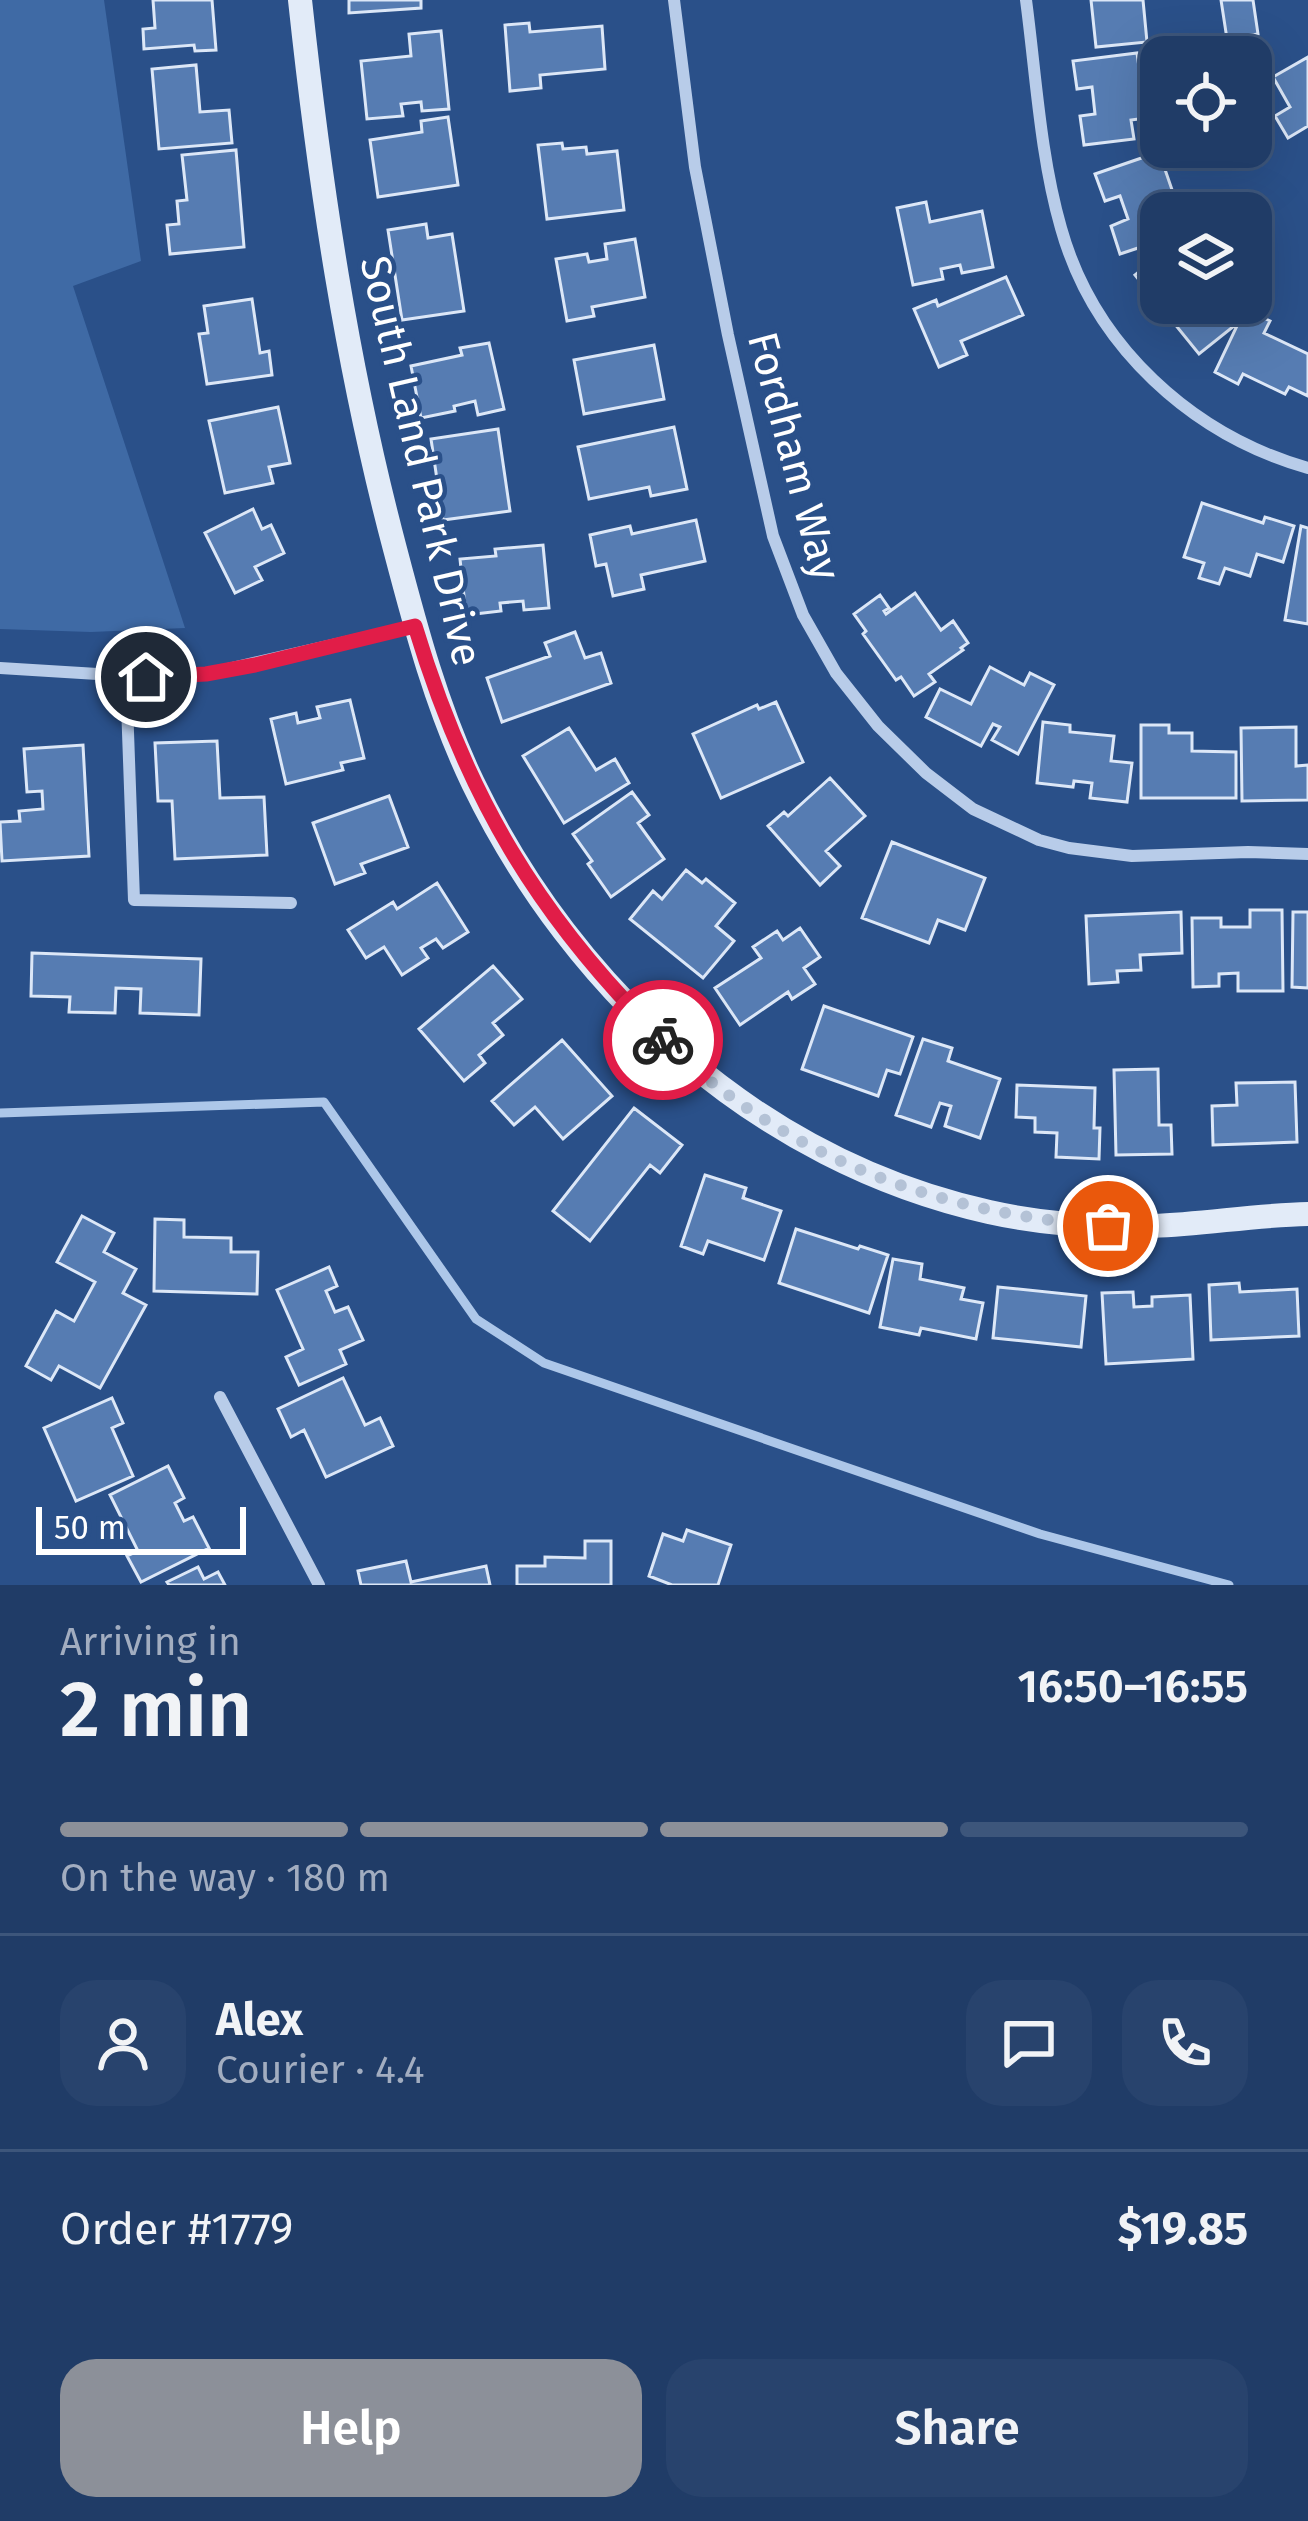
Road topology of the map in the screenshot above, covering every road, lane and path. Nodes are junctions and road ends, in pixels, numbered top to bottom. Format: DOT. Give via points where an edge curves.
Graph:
graph roads {
  1 [pos="301,0"];
  2 [pos="674,0"];
  3 [pos="1026,0"];
  4 [pos="1308,468"];
  5 [pos="415,626"];
  6 [pos="0,668"];
  7 [pos="126,676"];
  8 [pos="1308,854"];
  9 [pos="290,903"];
  10 [pos="1308,1214"];
  11 [pos="220,1396"];
  12 [pos="319,1585"];
  1 -- 5 [label="street, South Land Park Drive" via="357,395"];
  2 -- 8 [label="street, Fordham Way" via="695,166 773,536 836,673 926,773 973,808 1039,840 1132,856"];
  3 -- 4 [label="street" via="1051,190 1077,273 1101,317 1160,388 1200,418"];
  5 -- 7 [label="street" via="206,674"];
  5 -- 10 [label="street, South Land Park Drive" via="471,778 566,933 668,1045 757,1114 870,1175 992,1213 1108,1226"];
  6 -- 7 [label="street"];
  7 -- 9 [label="street" via="134,900"];
  11 -- 12 [label="street"];
}
